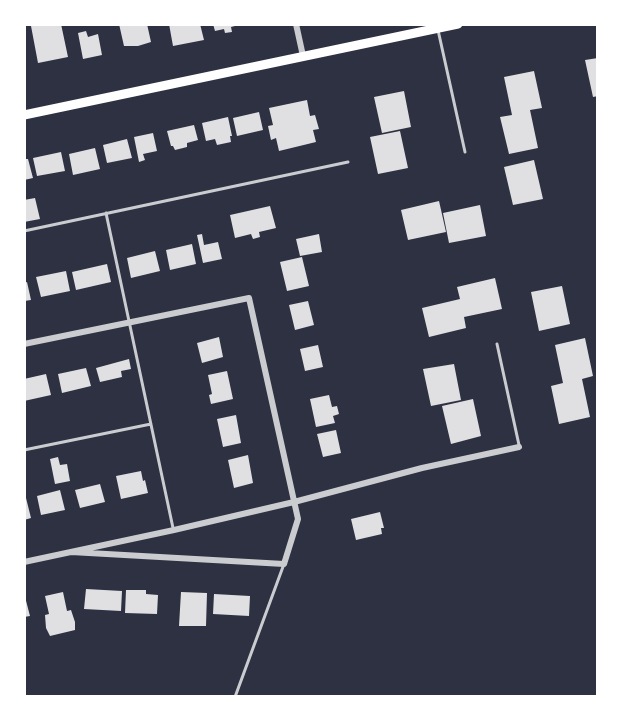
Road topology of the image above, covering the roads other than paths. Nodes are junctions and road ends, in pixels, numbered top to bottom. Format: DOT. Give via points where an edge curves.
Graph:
graph roads {
  1 [pos="296,24"];
  2 [pos="458,24"];
  3 [pos="437,28"];
  4 [pos="303,56"];
  5 [pos="24,114"];
  6 [pos="465,152"];
  7 [pos="348,162"];
  8 [pos="106,213"];
  9 [pos="24,231"];
  10 [pos="129,321"];
  11 [pos="24,344"];
  12 [pos="497,344"];
  13 [pos="151,424"];
  14 [pos="519,447"];
  15 [pos="24,450"];
  16 [pos="294,502"];
  17 [pos="174,530"];
  18 [pos="71,552"];
  19 [pos="24,562"];
  20 [pos="284,564"];
  21 [pos="235,697"];
  1 -- 4 [label="street"];
  2 -- 3 [label="main road"];
  3 -- 4 [label="main road"];
  3 -- 6 [label="lane"];
  4 -- 5 [label="main road"];
  7 -- 8 [label="lane"];
  8 -- 9 [label="lane"];
  8 -- 10 [label="lane"];
  10 -- 11 [label="street"];
  10 -- 13 [label="lane"];
  10 -- 16 [label="street" via="249,298"];
  12 -- 14 [label="lane"];
  13 -- 15 [label="lane"];
  13 -- 17 [label="lane"];
  14 -- 16 [label="street"];
  16 -- 17 [label="street"];
  16 -- 20 [label="street" via="297,519"];
  17 -- 18 [label="street"];
  18 -- 19 [label="street"];
  18 -- 20 [label="street"];
  20 -- 21 [label="lane"];
}
